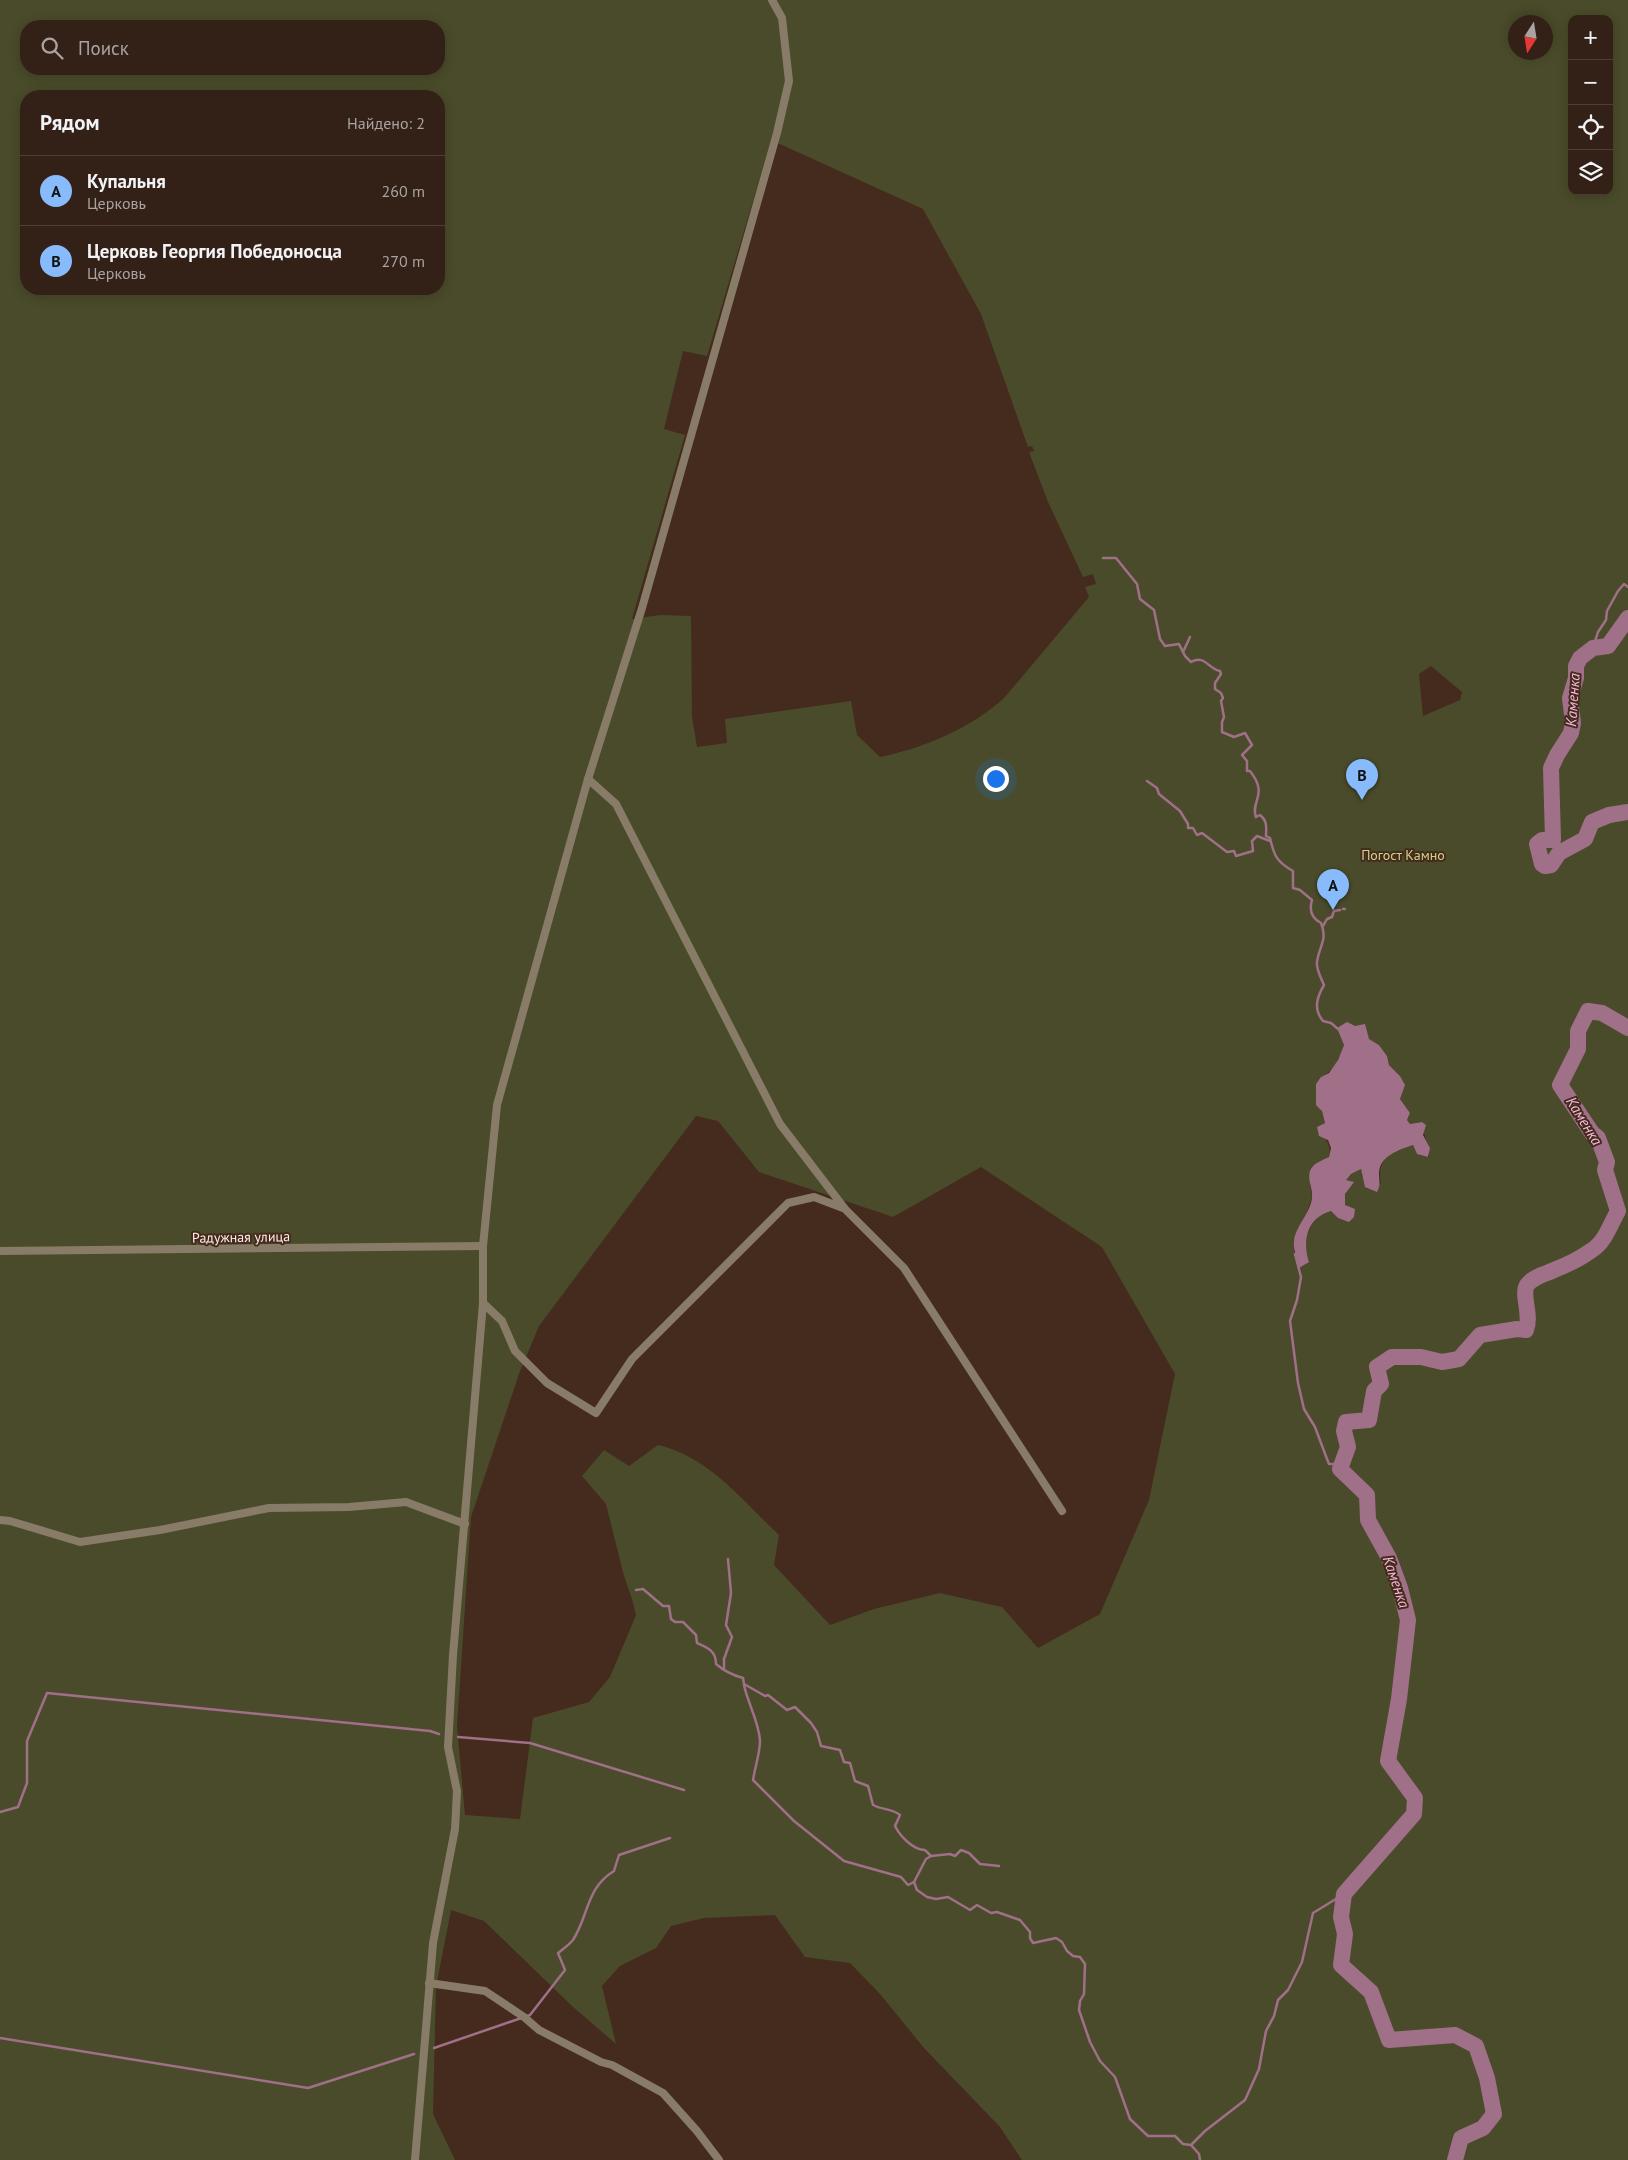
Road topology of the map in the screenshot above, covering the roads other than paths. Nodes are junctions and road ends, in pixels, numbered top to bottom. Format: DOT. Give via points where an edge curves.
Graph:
graph roads {
  1 [pos="772,0"];
  2 [pos="588,778"];
  3 [pos="845,1209"];
  4 [pos="482,1246"];
  5 [pos="0,1251"];
  6 [pos="483,1303"];
  7 [pos="1062,1511"];
  8 [pos="0,1520"];
  9 [pos="465,1524"];
  10 [pos="429,1983"];
  11 [pos="415,2160"];
  12 [pos="719,2160"];
  1 -- 2 [label="street" via="782,18 789,81 777,133 642,608"];
  2 -- 3 [label="street" via="616,804 780,1124"];
  2 -- 4 [label="street" via="497,1105"];
  3 -- 6 [label="street" via="814,1197 788,1203 632,1359 596,1413 547,1383 514,1350 502,1321"];
  3 -- 7 [label="street" via="904,1268"];
  4 -- 5 [label="street, Радужная улица"];
  4 -- 6 [label="street"];
  6 -- 9 [label="street"];
  8 -- 9 [label="street" via="80,1542 269,1508 349,1507 406,1502"];
  9 -- 10 [label="street" via="448,1747 457,1791 455,1830 433,1943"];
  10 -- 11 [label="street"];
  10 -- 12 [label="street" via="485,1991 539,2030 663,2093"];
}
